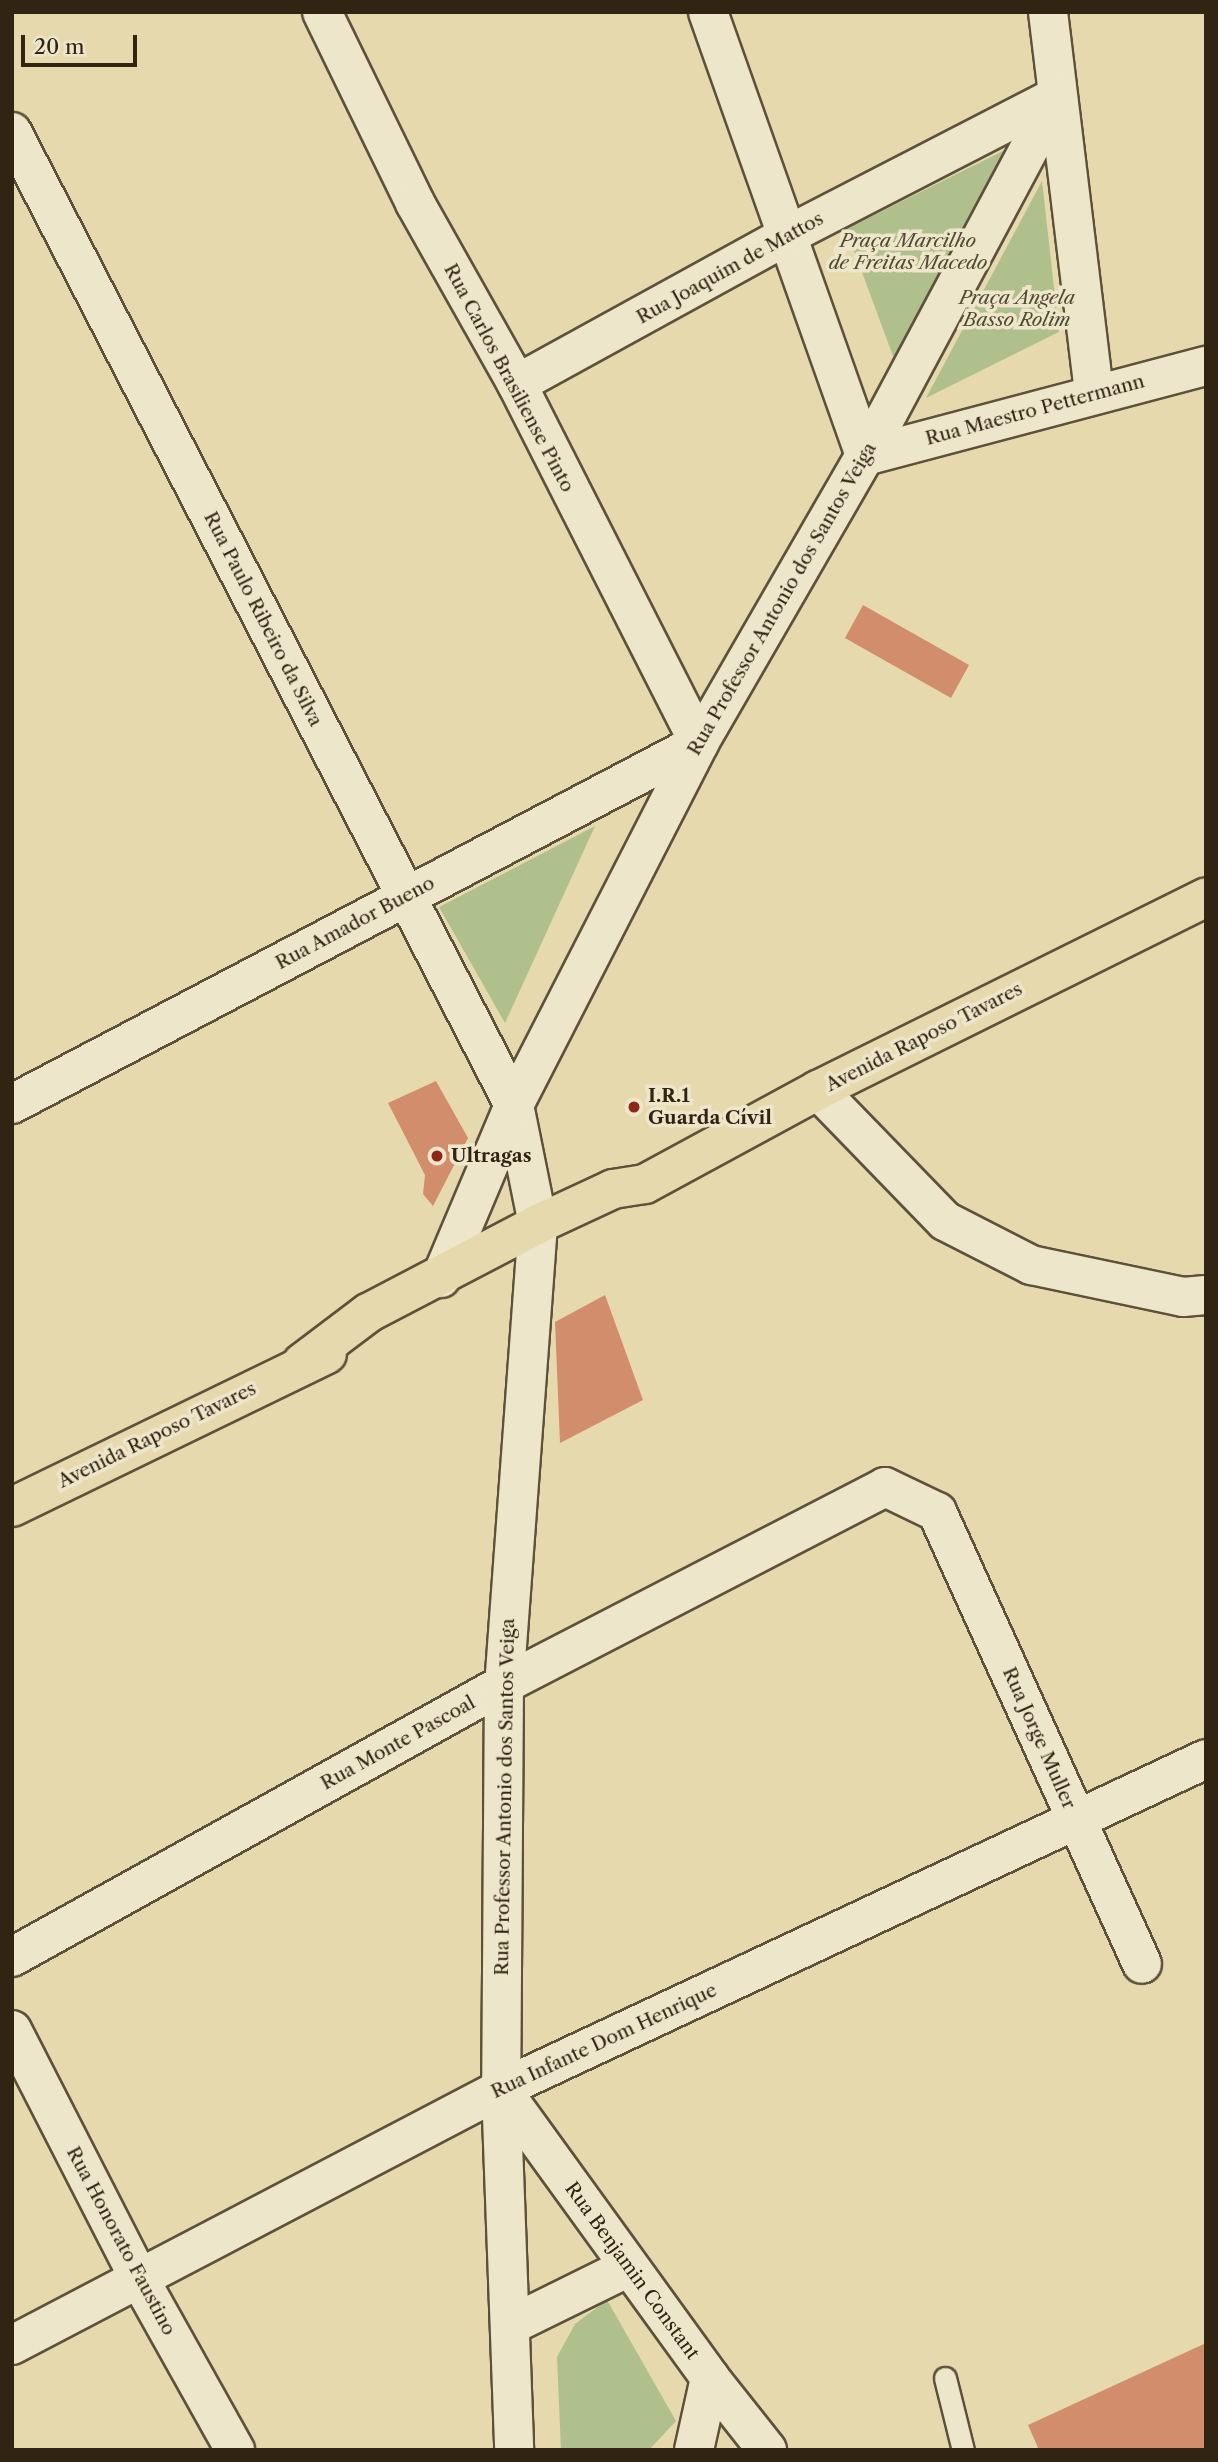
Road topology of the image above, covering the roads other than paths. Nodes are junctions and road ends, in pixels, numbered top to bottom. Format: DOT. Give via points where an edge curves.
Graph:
graph roads {
  1 [pos="322,12"];
  2 [pos="708,12"];
  3 [pos="1048,12"];
  4 [pos="1057,96"];
  5 [pos="12,132"];
  6 [pos="788,235"];
  7 [pos="1206,366"];
  8 [pos="517,384"];
  9 [pos="1094,393"];
  10 [pos="865,457"];
  11 [pos="699,743"];
  12 [pos="406,895"];
  13 [pos="1206,897"];
  14 [pos="818,1090"];
  15 [pos="12,1104"];
  16 [pos="514,1105"];
  17 [pos="537,1239"];
  18 [pos="442,1278"];
  19 [pos="1206,1294"];
  20 [pos="302,1363"];
  21 [pos="12,1507"];
  22 [pos="937,1512"];
  23 [pos="504,1684"];
  24 [pos="1206,1759"];
  25 [pos="1076,1820"];
  26 [pos="12,1956"];
  27 [pos="1142,1964"];
  28 [pos="12,2030"];
  29 [pos="501,2089"];
  30 [pos="629,2267"];
  31 [pos="140,2280"];
  32 [pos="511,2325"];
  33 [pos="12,2345"];
  34 [pos="710,2378"];
  35 [pos="945,2378"];
  36 [pos="235,2450"];
  37 [pos="514,2450"];
  38 [pos="694,2450"];
  39 [pos="767,2450"];
  40 [pos="963,2450"];
  1 -- 8 [label="street, Rua Carlos Brasiliense Pinto" via="415,203"];
  2 -- 6 [label="street"];
  3 -- 4 [label="street"];
  4 -- 6 [label="street, Rua Joaquim de Mattos"];
  4 -- 9 [label="street"];
  4 -- 10 [label="street, Rua Professor Antonio dos Santos Veiga"];
  5 -- 12 [label="street, Rua Paulo Ribeiro da Silva"];
  6 -- 8 [label="street, Rua Joaquim de Mattos"];
  6 -- 10 [label="street"];
  7 -- 9 [label="street, Rua Maestro Pettermann"];
  8 -- 11 [label="street, Rua Carlos Brasiliense Pinto"];
  9 -- 10 [label="street, Rua Maestro Pettermann"];
  10 -- 11 [label="street, Rua Professor Antonio dos Santos Veiga"];
  11 -- 12 [label="street, Rua Amador Bueno"];
  11 -- 16 [label="street, Rua Professor Antonio dos Santos Veiga"];
  12 -- 15 [label="street, Rua Amador Bueno"];
  12 -- 16 [label="street, Rua Paulo Ribeiro da Silva"];
  13 -- 14 [label="main road, Avenida Raposo Tavares"];
  14 -- 17 [label="main road, Avenida Raposo Tavares" via="645,1184 628,1203"];
  14 -- 19 [label="street" via="945,1221 1031,1265 1184,1297"];
  16 -- 17 [label="street, Rua Professor Antonio dos Santos Veiga"];
  16 -- 18 [label="street, Rua Professor Antonio dos Santos Veiga"];
  17 -- 18 [label="main road, Avenida Raposo Tavares"];
  17 -- 20 [label="main road, Avenida Raposo Tavares" via="400,1327"];
  17 -- 23 [label="street, Rua Professor Antonio dos Santos Veiga"];
  18 -- 20 [label="main road, Avenida Raposo Tavares" via="368,1313"];
  20 -- 21 [label="main road, Avenida Raposo Tavares"];
  22 -- 23 [label="street, Rua Monte Pascoal" via="885,1487"];
  22 -- 25 [label="street, Rua Jorge Muller"];
  23 -- 26 [label="street, Rua Monte Pascoal"];
  23 -- 29 [label="street, Rua Professor Antonio dos Santos Veiga"];
  24 -- 25 [label="street, Rua Infante Dom Henrique"];
  25 -- 27 [label="street, Rua Jorge Muller"];
  25 -- 29 [label="street, Rua Infante Dom Henrique"];
  28 -- 31 [label="street, Rua Honorato Faustino"];
  29 -- 30 [label="street, Rua Benjamin Constant"];
  29 -- 31 [label="street, Rua Infante Dom Henrique"];
  29 -- 32 [label="street, Rua Professor Antonio dos Santos Veiga"];
  30 -- 32 [label="street"];
  30 -- 34 [label="street, Rua Benjamin Constant"];
  31 -- 33 [label="street, Rua Infante Dom Henrique"];
  31 -- 36 [label="street, Rua Honorato Faustino"];
  32 -- 37 [label="street, Rua Professor Antonio dos Santos Veiga"];
  34 -- 38 [label="street"];
  34 -- 39 [label="street, Rua Benjamin Constant"];
  35 -- 40 [label="lane"];
}
